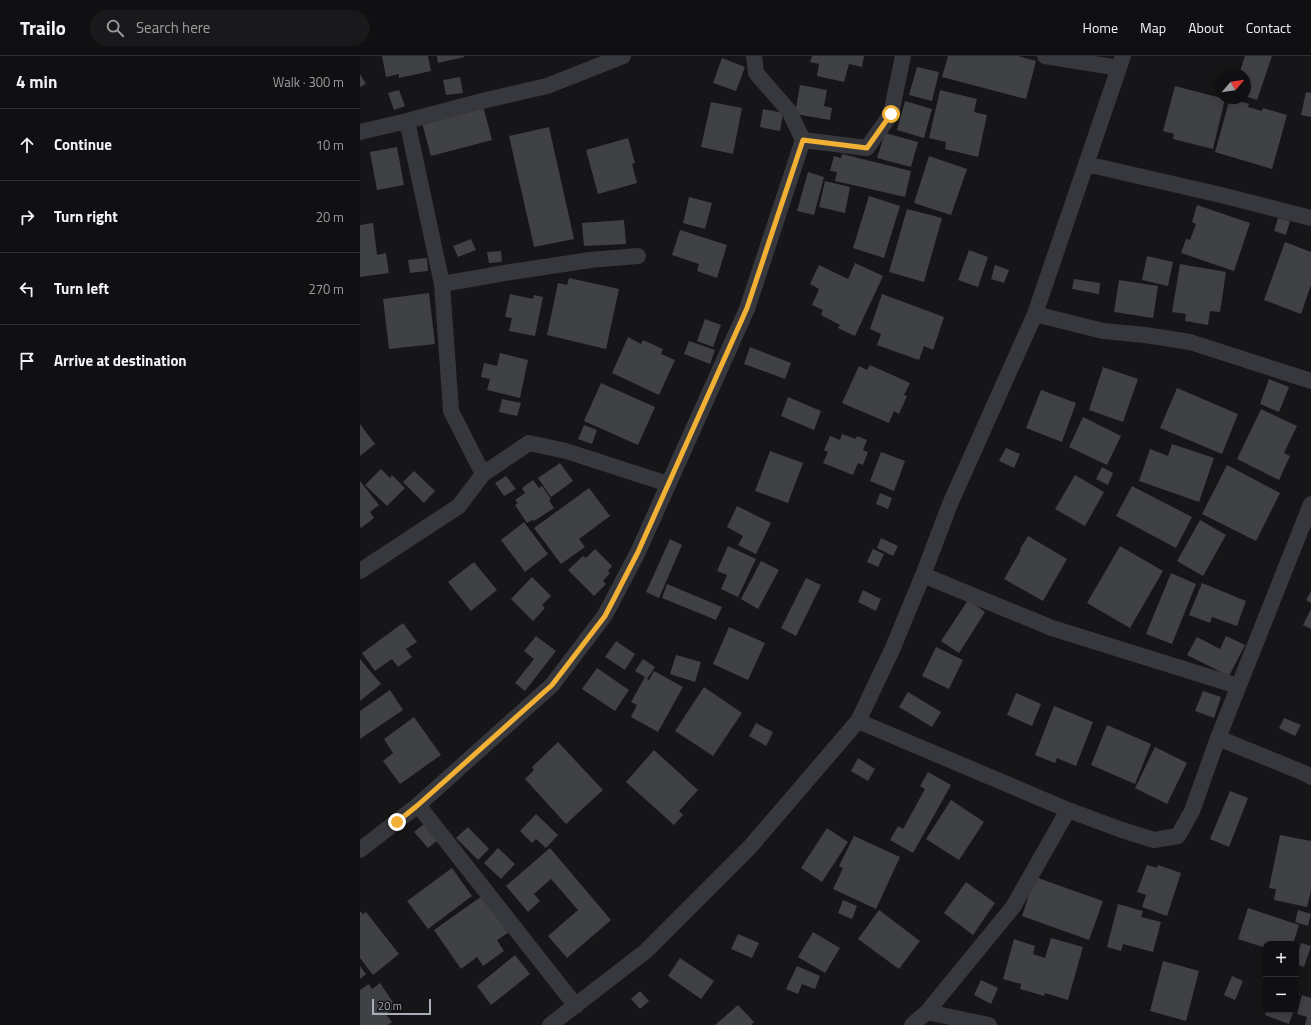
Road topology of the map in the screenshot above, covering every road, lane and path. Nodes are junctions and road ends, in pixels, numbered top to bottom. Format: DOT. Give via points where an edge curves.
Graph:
graph roads {
  1 [pos="623,56"];
  2 [pos="754,56"];
  3 [pos="903,56"];
  4 [pos="1045,56"];
  5 [pos="1121,62"];
  6 [pos="407,121"];
  7 [pos="360,132"];
  8 [pos="803,140"];
  9 [pos="1086,164"];
  10 [pos="1311,218"];
  11 [pos="638,256"];
  12 [pos="442,284"];
  13 [pos="1035,314"];
  14 [pos="1311,381"];
  15 [pos="483,474"];
  16 [pos="668,484"];
  17 [pos="1311,504"];
  18 [pos="360,571"];
  19 [pos="923,575"];
  20 [pos="1238,686"];
  21 [pos="858,721"];
  22 [pos="1218,738"];
  23 [pos="1311,777"];
  24 [pos="418,805"];
  25 [pos="1068,810"];
  26 [pos="360,850"];
  27 [pos="576,1006"];
  28 [pos="927,1012"];
  29 [pos="550,1025"];
  30 [pos="912,1025"];
  31 [pos="989,1025"];
  1 -- 6 [label="street" via="547,86 482,100"];
  2 -- 8 [label="street" via="756,73 789,111"];
  3 -- 8 [label="street" via="891,114 867,148"];
  4 -- 5 [label="street"];
  5 -- 9 [label="street"];
  6 -- 7 [label="street"];
  6 -- 12 [label="street"];
  8 -- 16 [label="street" via="747,308"];
  9 -- 10 [label="street"];
  9 -- 13 [label="street"];
  11 -- 12 [label="street" via="590,260"];
  12 -- 15 [label="street" via="451,411"];
  13 -- 14 [label="street" via="1103,331 1190,342"];
  13 -- 19 [label="street" via="950,504"];
  15 -- 16 [label="street" via="529,443 566,451"];
  15 -- 18 [label="street" via="459,506"];
  16 -- 24 [label="street" via="638,552 605,616 552,685"];
  17 -- 20 [label="street"];
  19 -- 20 [label="street" via="1052,628"];
  19 -- 21 [label="street" via="892,650"];
  20 -- 22 [label="street"];
  21 -- 25 [label="street"];
  21 -- 27 [label="street" via="744,852 646,951"];
  22 -- 23 [label="street"];
  22 -- 25 [label="street" via="1192,811 1178,836 1154,840"];
  24 -- 26 [label="street"];
  24 -- 27 [label="street"];
  25 -- 28 [label="street" via="1013,907"];
  27 -- 29 [label="street"];
  28 -- 30 [label="street"];
  28 -- 31 [label="street"];
}
